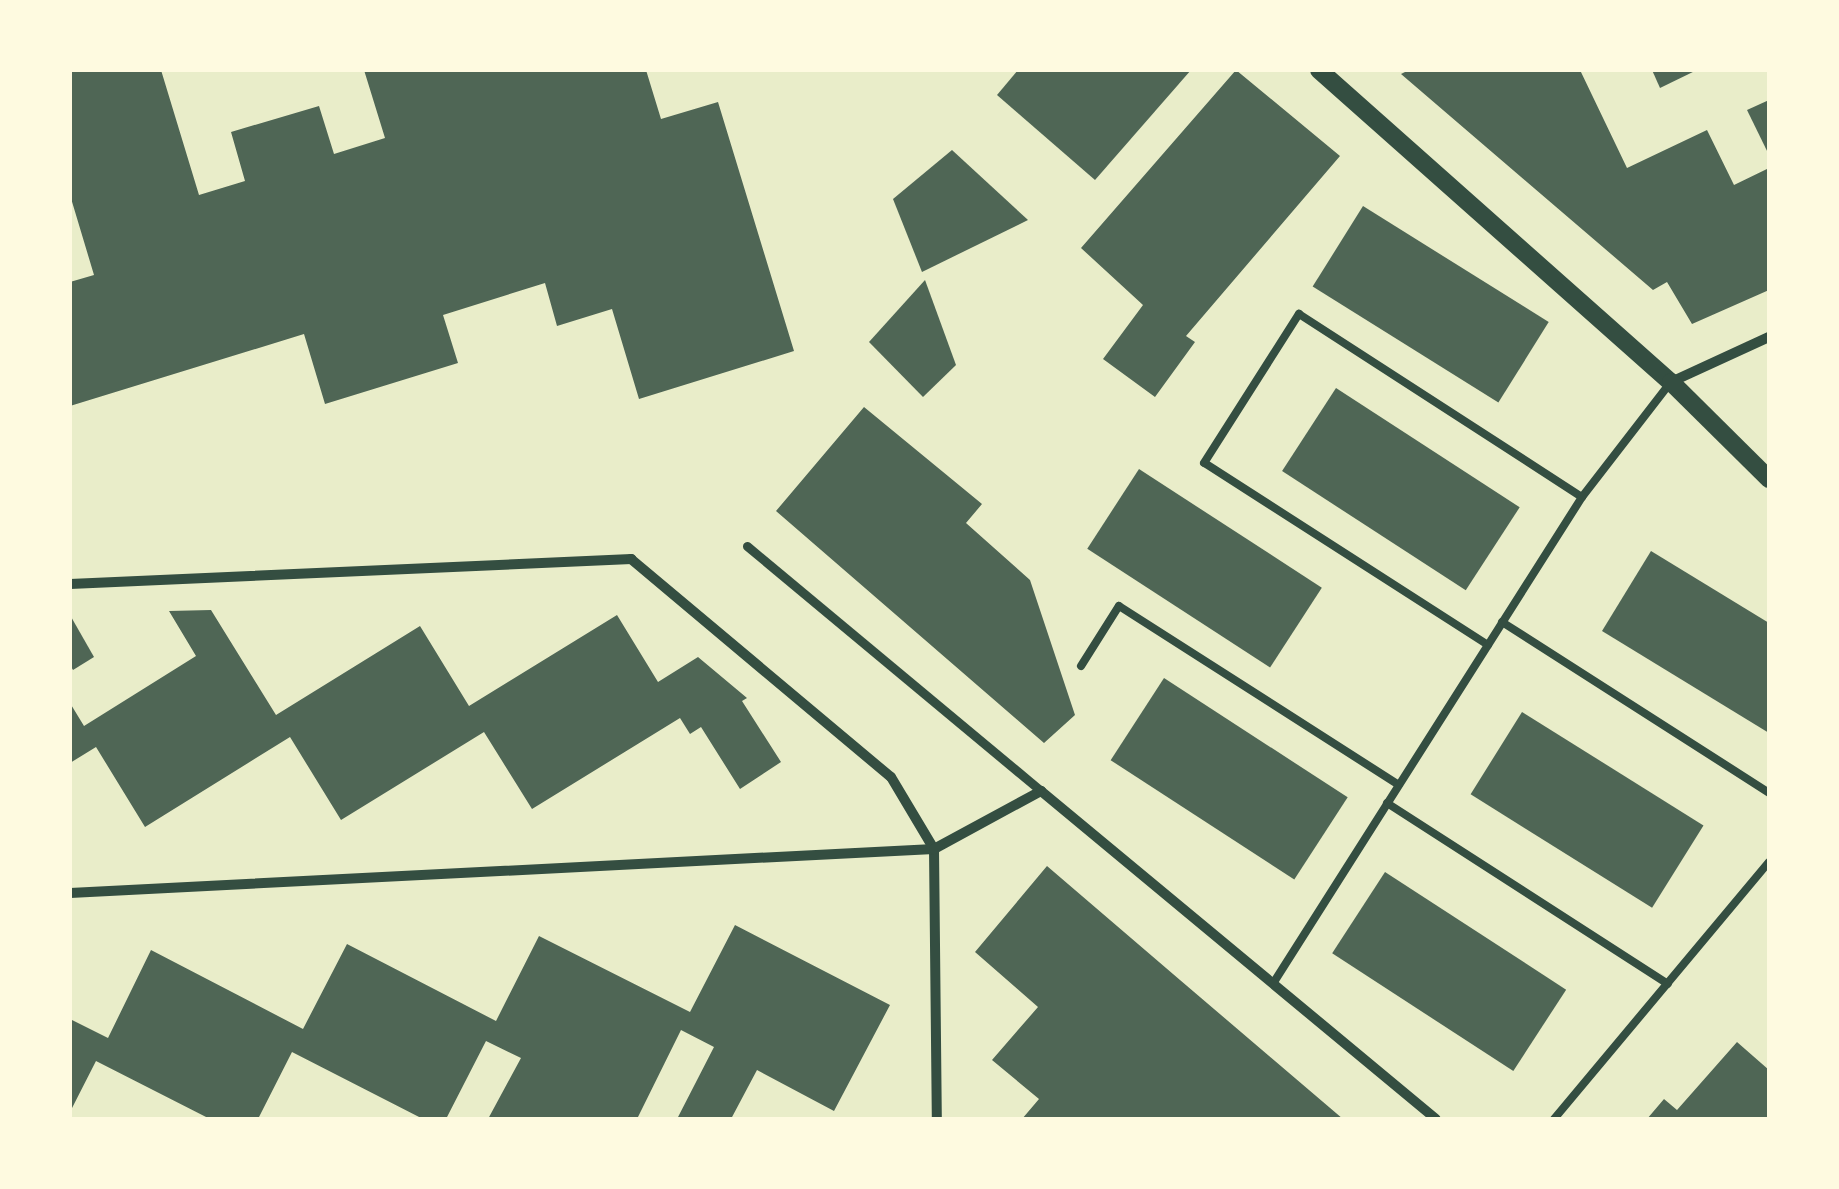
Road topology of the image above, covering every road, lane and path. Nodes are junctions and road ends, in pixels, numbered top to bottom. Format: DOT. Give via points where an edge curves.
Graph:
graph roads {
  1 [pos="1320,70"];
  2 [pos="1769,337"];
  3 [pos="1671,382"];
  4 [pos="1769,480"];
  5 [pos="1582,497"];
  6 [pos="747,546"];
  7 [pos="70,584"];
  8 [pos="1502,622"];
  9 [pos="1488,646"];
  10 [pos="1081,666"];
  11 [pos="1399,785"];
  12 [pos="1041,791"];
  13 [pos="1769,794"];
  14 [pos="1387,803"];
  15 [pos="934,849"];
  16 [pos="1769,862"];
  17 [pos="70,893"];
  18 [pos="1274,982"];
  19 [pos="1668,984"];
  20 [pos="937,1119"];
  21 [pos="1436,1119"];
  22 [pos="1554,1119"];
  1 -- 3 [label="street"];
  2 -- 3 [label="street"];
  3 -- 4 [label="street"];
  3 -- 5 [label="lane"];
  5 -- 8 [label="lane"];
  5 -- 9 [label="lane" via="1299,314 1204,463"];
  6 -- 12 [label="street"];
  7 -- 15 [label="street" via="630,558 891,777"];
  8 -- 9 [label="lane"];
  8 -- 13 [label="lane"];
  9 -- 11 [label="lane"];
  10 -- 11 [label="lane" via="1119,606"];
  11 -- 14 [label="lane"];
  12 -- 15 [label="street"];
  12 -- 18 [label="street"];
  14 -- 18 [label="lane"];
  14 -- 19 [label="lane"];
  15 -- 17 [label="street"];
  15 -- 20 [label="street"];
  16 -- 19 [label="lane"];
  18 -- 21 [label="street"];
  19 -- 22 [label="lane"];
}
